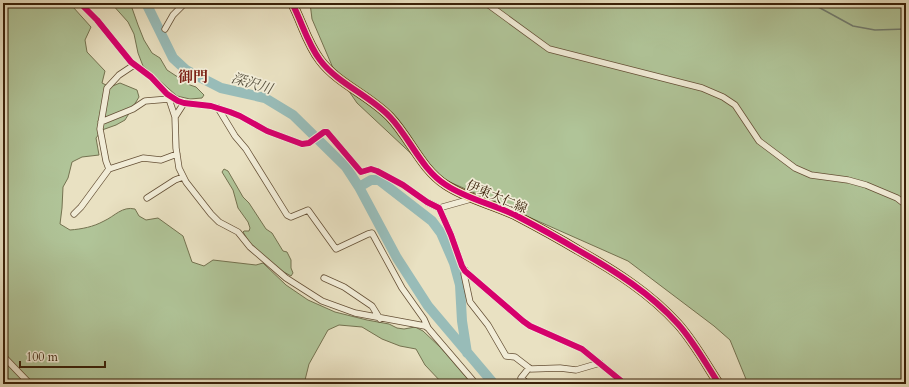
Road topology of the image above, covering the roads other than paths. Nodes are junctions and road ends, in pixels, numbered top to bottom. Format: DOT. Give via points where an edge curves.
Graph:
graph roads {
  1 [pos="80,3"];
  2 [pos="185,3"];
  3 [pos="292,3"];
  4 [pos="486,3"];
  5 [pos="165,29"];
  6 [pos="134,65"];
  7 [pos="169,97"];
  8 [pos="184,103"];
  9 [pos="218,108"];
  10 [pos="175,117"];
  11 [pos="101,122"];
  12 [pos="177,154"];
  13 [pos="109,168"];
  14 [pos="183,177"];
  15 [pos="147,198"];
  16 [pos="472,198"];
  17 [pos="906,205"];
  18 [pos="439,208"];
  19 [pos="74,214"];
  20 [pos="465,270"];
  21 [pos="324,278"];
  22 [pos="380,319"];
  23 [pos="428,328"];
  24 [pos="3,356"];
  25 [pos="600,363"];
  26 [pos="529,368"];
  27 [pos="30,384"];
  28 [pos="476,384"];
  29 [pos="528,384"];
  30 [pos="625,384"];
  31 [pos="719,384"];
  1 -- 6 [label="street"];
  2 -- 5 [label="street" via="173,15"];
  3 -- 16 [label="main road, 伊東大仁線" via="320,60 336,76 391,118 437,178"];
  4 -- 17 [label="street" via="549,49 702,88 723,97 735,105 759,141 795,168 811,175 866,185"];
  6 -- 7 [label="street"];
  6 -- 11 [label="street" via="119,75 107,88"];
  7 -- 8 [label="street"];
  7 -- 10 [label="street"];
  7 -- 11 [label="street" via="145,101 133,109"];
  8 -- 9 [label="street"];
  8 -- 10 [label="street"];
  9 -- 18 [label="street" via="302,144 309,143 327,132 361,172 371,169 377,171"];
  9 -- 23 [label="street" via="287,215 291,217 308,210 336,249 372,233 402,288 422,314"];
  10 -- 12 [label="street"];
  11 -- 13 [label="street" via="102,142"];
  12 -- 13 [label="street" via="161,160 143,158"];
  12 -- 14 [label="street"];
  13 -- 19 [label="street"];
  14 -- 15 [label="street"];
  14 -- 22 [label="street" via="219,222 241,235 250,248 296,286 340,309"];
  16 -- 18 [label="street"];
  16 -- 31 [label="main road, 伊東大仁線" via="528,222 629,281 678,324"];
  18 -- 20 [label="street"];
  20 -- 25 [label="street" via="530,326 582,349"];
  20 -- 26 [label="street" via="472,305 488,325 506,356 515,357"];
  21 -- 22 [label="street" via="344,287 372,306"];
  22 -- 23 [label="street"];
  23 -- 28 [label="street"];
  24 -- 27 [label="street"];
  25 -- 26 [label="street" via="576,370"];
  25 -- 30 [label="street"];
  26 -- 29 [label="street" via="521,378"];
}
